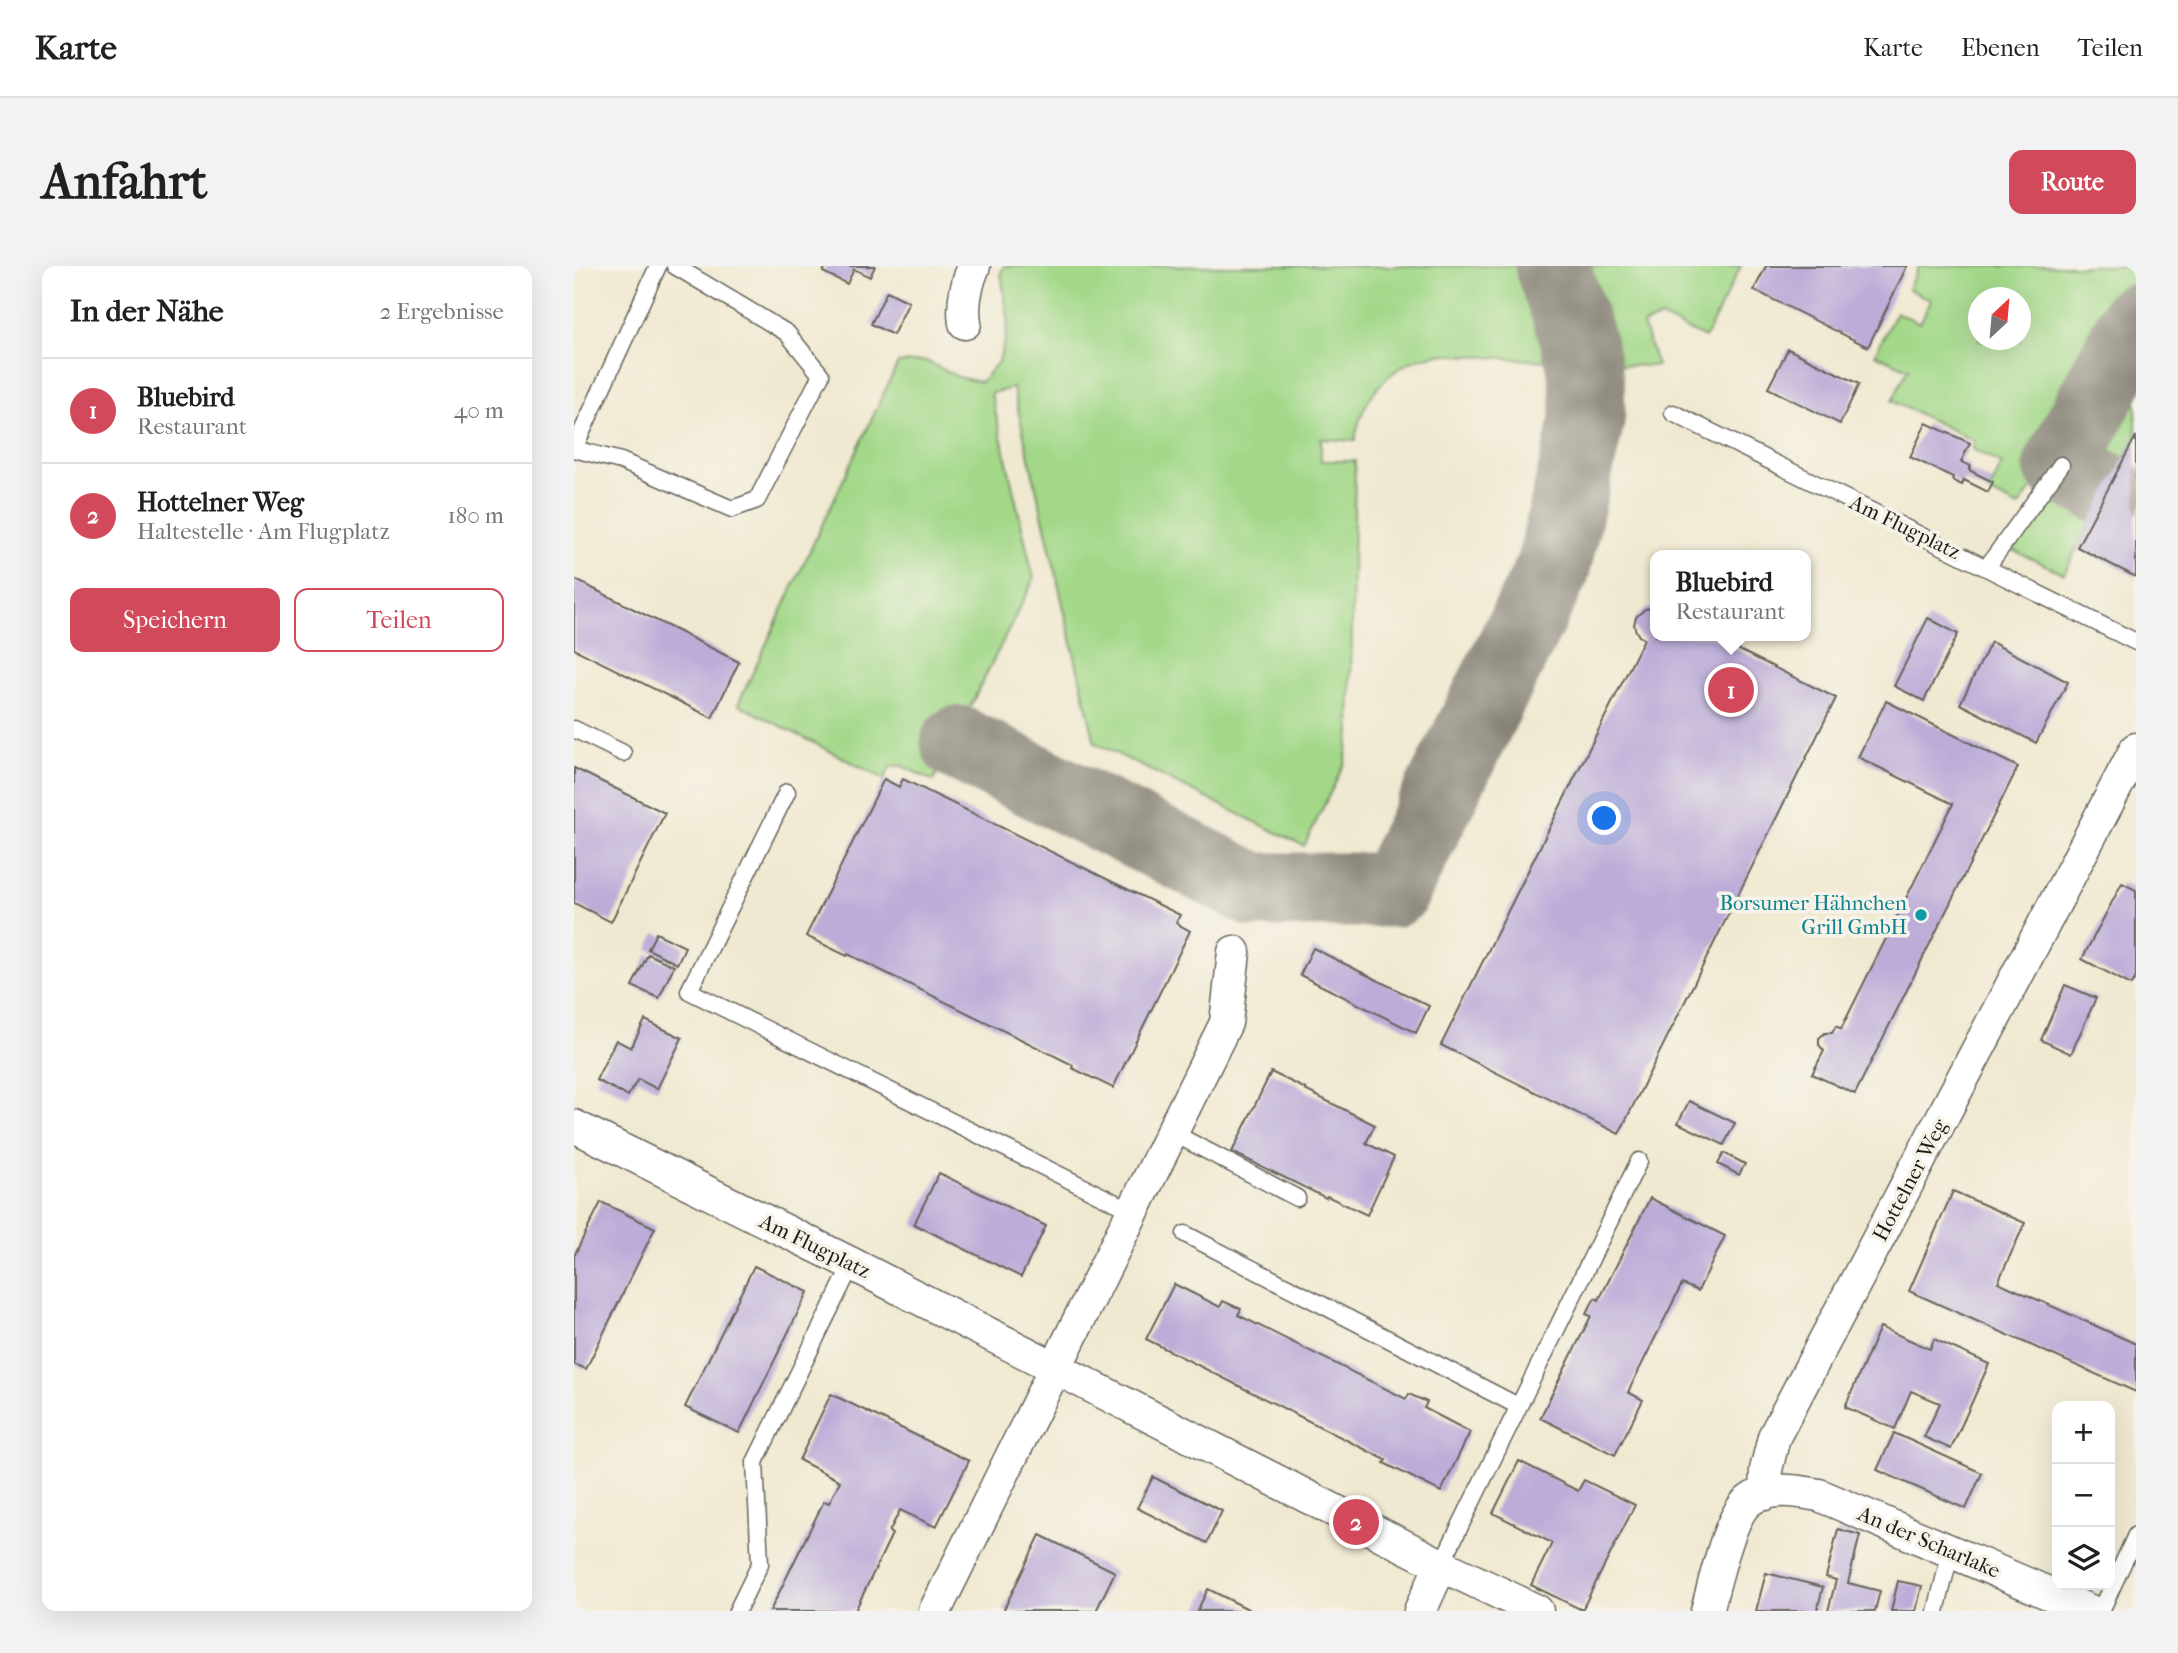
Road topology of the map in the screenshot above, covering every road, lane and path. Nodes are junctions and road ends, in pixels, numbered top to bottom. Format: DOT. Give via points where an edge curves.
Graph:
graph roads {
  1 [pos="658,266"];
  2 [pos="675,266"];
  3 [pos="974,266"];
  4 [pos="965,323"];
  5 [pos="1673,413"];
  6 [pos="574,449"];
  7 [pos="2061,465"];
  8 [pos="1987,567"];
  9 [pos="2136,642"];
  10 [pos="574,729"];
  11 [pos="2136,750"];
  12 [pos="623,753"];
  13 [pos="787,792"];
  14 [pos="1234,953"];
  15 [pos="574,1126"];
  16 [pos="1171,1132"];
  17 [pos="1639,1161"];
  18 [pos="1297,1198"];
  19 [pos="1132,1211"];
  20 [pos="1185,1234"];
  21 [pos="852,1264"];
  22 [pos="1055,1369"];
  23 [pos="1518,1406"];
  24 [pos="1765,1494"];
  25 [pos="2136,1535"];
  26 [pos="1951,1551"];
  27 [pos="1441,1565"];
  28 [pos="737,1611"];
  29 [pos="935,1611"];
  30 [pos="1420,1611"];
  31 [pos="1537,1611"];
  32 [pos="1707,1611"];
  33 [pos="1936,1611"];
  34 [pos="2090,1611"];
  35 [pos="2101,1611"];
  1 -- 6 [label="lane"];
  2 -- 6 [label="lane" via="787,333 821,375 757,500 732,509 621,461"];
  3 -- 4 [label="street" via="965,294"];
  5 -- 8 [label="lane, Am Flugplatz"];
  7 -- 8 [label="lane"];
  8 -- 9 [label="lane, Am Flugplatz"];
  10 -- 12 [label="lane"];
  11 -- 24 [label="street, Hottelner Weg" via="1774,1437"];
  13 -- 19 [label="lane" via="689,991"];
  14 -- 16 [label="street" via="1226,1023"];
  15 -- 21 [label="street, Am Flugplatz"];
  16 -- 18 [label="lane"];
  16 -- 19 [label="street"];
  17 -- 23 [label="lane"];
  19 -- 22 [label="street"];
  20 -- 23 [label="lane"];
  21 -- 22 [label="street, Am Flugplatz"];
  21 -- 28 [label="lane" via="755,1462 760,1564"];
  22 -- 27 [label="street, Am Flugplatz"];
  22 -- 29 [label="street"];
  23 -- 27 [label="lane"];
  24 -- 26 [label="street, An der Scharlake" via="1790,1490 1819,1495"];
  24 -- 32 [label="street" via="1739,1511"];
  25 -- 35 [label="lane"];
  26 -- 33 [label="lane"];
  26 -- 34 [label="street, An der Scharlake"];
  27 -- 30 [label="street"];
  27 -- 31 [label="street, Am Flugplatz"];
}
